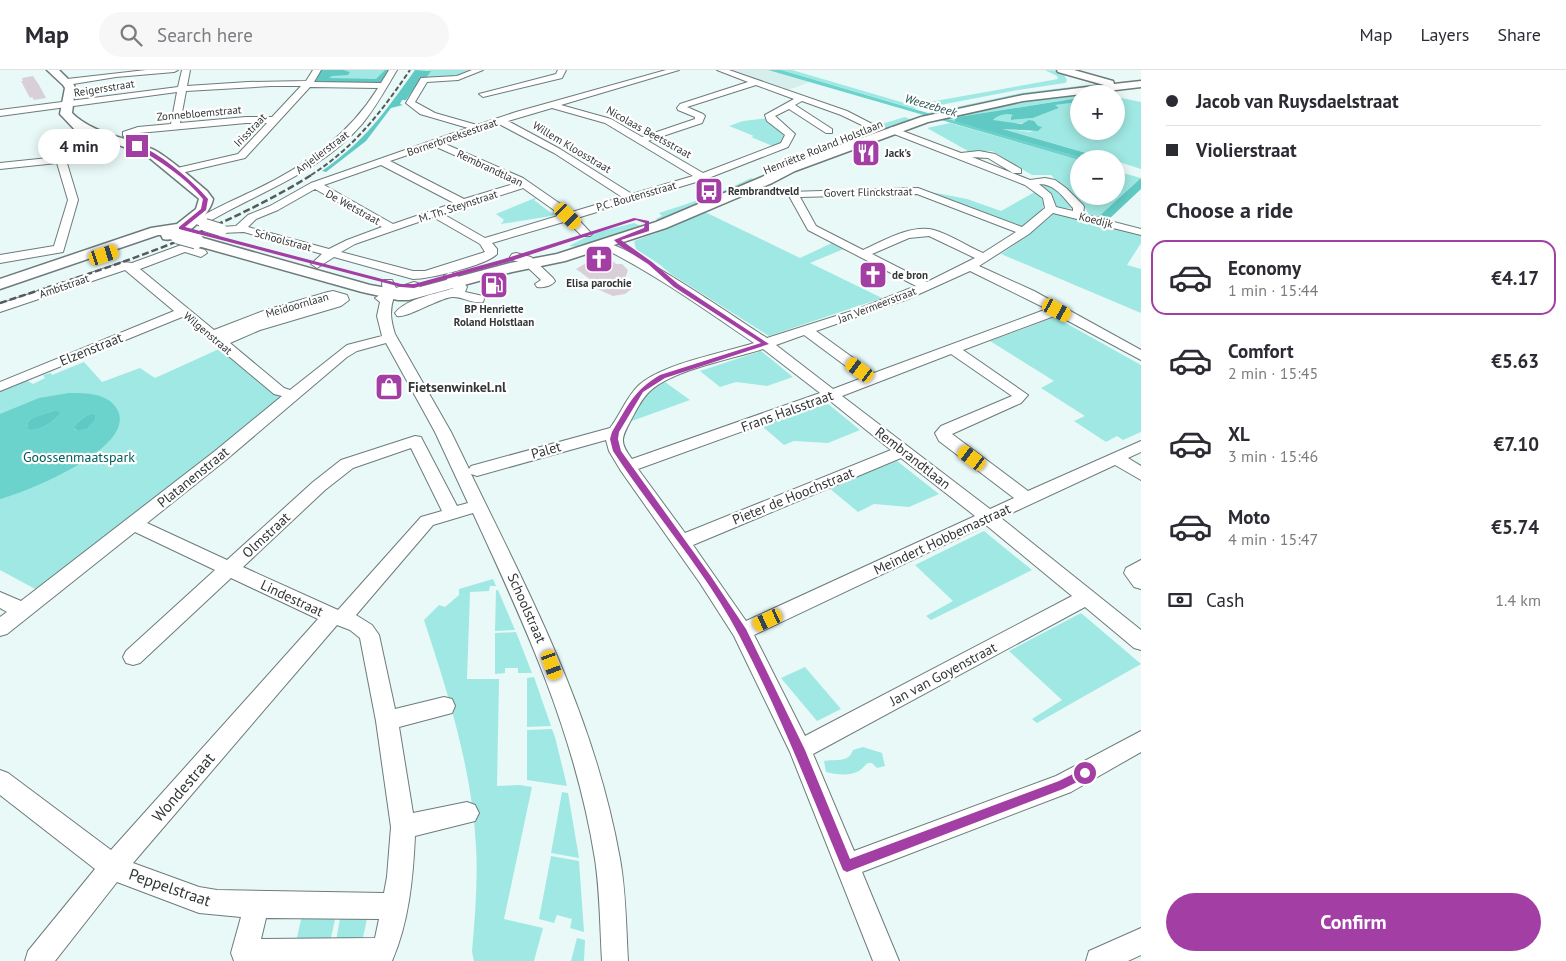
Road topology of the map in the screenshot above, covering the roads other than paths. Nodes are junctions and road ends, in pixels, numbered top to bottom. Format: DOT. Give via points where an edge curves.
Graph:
graph roads {
  1 [pos="55,70"];
  2 [pos="174,70"];
  3 [pos="186,70"];
  4 [pos="317,70"];
  5 [pos="393,70"];
  6 [pos="479,70"];
  7 [pos="562,70"];
  8 [pos="675,70"];
  9 [pos="721,70"];
  10 [pos="1057,70"];
  11 [pos="1062,70"];
  12 [pos="1077,70"];
  13 [pos="458,78"];
  14 [pos="67,82"];
  15 [pos="757,82"];
  16 [pos="309,83"];
  17 [pos="1131,85"];
  18 [pos="384,86"];
  19 [pos="1067,86"];
  20 [pos="183,89"];
  21 [pos="476,90"];
  22 [pos="1070,92"];
  23 [pos="795,99"];
  24 [pos="553,104"];
  25 [pos="67,105"];
  26 [pos="0,113"];
  27 [pos="519,114"];
  28 [pos="921,116"];
  29 [pos="274,120"];
  30 [pos="499,120"];
  31 [pos="176,126"];
  32 [pos="472,129"];
  33 [pos="829,131"];
  34 [pos="855,132"];
  35 [pos="894,132"];
  36 [pos="126,134"];
  37 [pos="99,137"];
  38 [pos="642,140"];
  39 [pos="435,142"];
  40 [pos="866,142"];
  41 [pos="57,161"];
  42 [pos="382,161"];
  43 [pos="0,166"];
  44 [pos="176,172"];
  45 [pos="702,177"];
  46 [pos="1031,182"];
  47 [pos="526,184"];
  48 [pos="315,185"];
  49 [pos="630,198"];
  50 [pos="463,203"];
  51 [pos="200,205"];
  52 [pos="228,208"];
  53 [pos="1051,209"];
  54 [pos="434,213"];
  55 [pos="1077,215"];
  56 [pos="568,216"];
  57 [pos="635,219"];
  58 [pos="392,228"];
  59 [pos="244,229"];
  60 [pos="647,229"];
  61 [pos="1025,232"];
  62 [pos="1141,232"];
  63 [pos="192,234"];
  64 [pos="602,234"];
  65 [pos="484,242"];
  66 [pos="566,244"];
  67 [pos="331,253"];
  68 [pos="864,254"];
  69 [pos="984,258"];
  70 [pos="0,260"];
  71 [pos="524,260"];
  72 [pos="317,264"];
  73 [pos="970,266"];
  74 [pos="129,267"];
  75 [pos="0,284"];
  76 [pos="453,284"];
  77 [pos="541,284"];
  78 [pos="925,286"];
  79 [pos="0,289"];
  80 [pos="389,289"];
  81 [pos="478,299"];
  82 [pos="0,308"];
  83 [pos="1057,310"];
  84 [pos="183,312"];
  85 [pos="402,313"];
  86 [pos="807,331"];
  87 [pos="390,336"];
  88 [pos="215,339"];
  89 [pos="766,344"];
  90 [pos="953,349"];
  91 [pos="1141,356"];
  92 [pos="872,379"];
  93 [pos="0,387"];
  94 [pos="832,394"];
  95 [pos="293,395"];
  96 [pos="616,432"];
  97 [pos="1141,446"];
  98 [pos="903,451"];
  99 [pos="1116,458"];
  100 [pos="627,467"];
  101 [pos="477,470"];
  102 [pos="1141,474"];
  103 [pos="1028,500"];
  104 [pos="478,506"];
  105 [pos="452,514"];
  106 [pos="989,518"];
  107 [pos="134,524"];
  108 [pos="682,542"];
  109 [pos="1141,568"];
  110 [pos="230,569"];
  111 [pos="1141,582"];
  112 [pos="1086,598"];
  113 [pos="0,599"];
  114 [pos="21,610"];
  115 [pos="337,617"];
  116 [pos="0,628"];
  117 [pos="742,632"];
  118 [pos="1141,642"];
  119 [pos="133,657"];
  120 [pos="444,706"];
  121 [pos="387,721"];
  122 [pos="1139,744"];
  123 [pos="800,750"];
  124 [pos="0,781"];
  125 [pos="467,813"];
  126 [pos="403,827"];
  127 [pos="847,866"];
  128 [pos="113,867"];
  129 [pos="257,905"];
  130 [pos="394,906"];
  131 [pos="1141,941"];
  132 [pos="380,956"];
  133 [pos="38,961"];
  134 [pos="615,961"];
  135 [pos="886,961"];
  136 [pos="1099,961"];
  1 -- 14 [label="main road"];
  2 -- 14 [label="street"];
  3 -- 20 [label="street"];
  4 -- 16 [label="street, Irisstraat"];
  5 -- 18 [label="street, Anjelierstraat"];
  6 -- 13 [label="street"];
  7 -- 21 [label="street" via="560,76"];
  8 -- 24 [label="street, Bornerbroeksestraat"];
  9 -- 15 [label="street"];
  10 -- 19 [label="main road" via="1069,78"];
  11 -- 17 [label="main road"];
  12 -- 17 [label="main road"];
  12 -- 17 [label="main road"];
  13 -- 21 [label="street"];
  13 -- 32 [label="street" via="424,80 410,103 446,119 450,124"];
  14 -- 25 [label="main road" via="70,88"];
  15 -- 23 [label="street"];
  15 -- 38 [label="street" via="683,106 681,108 700,116 699,121"];
  16 -- 18 [label="street, Reigersstraat"];
  16 -- 20 [label="street, Reigersstraat"];
  16 -- 29 [label="street, Irisstraat"];
  17 -- 19 [label="main road, Henriëtte Roland Holstlaan"];
  18 -- 52 [label="street, Anjelierstraat" via="358,123 326,151 286,178"];
  19 -- 28 [label="main road, Henriëtte Roland Holstlaan" via="993,96"];
  20 -- 25 [label="street, Reigersstraat"];
  20 -- 31 [label="street"];
  21 -- 27 [label="street"];
  22 -- 28 [label="main road, Henriëtte Roland Holstlaan"];
  23 -- 33 [label="street"];
  23 -- 35 [label="street"];
  23 -- 45 [label="street, P.C. Boutensstraat" via="770,115 770,119 790,134 785,145"];
  24 -- 27 [label="street, Bornerbroeksestraat"];
  24 -- 38 [label="street, Nicolaas Beetsstraat" via="602,118"];
  25 -- 26 [label="street, Reigersstraat"];
  25 -- 37 [label="main road" via="66,114 72,122"];
  27 -- 30 [label="street, Bornerbroeksestraat"];
  28 -- 35 [label="main road, Henriëtte Roland Holstlaan"];
  29 -- 31 [label="street, Zonnebloemstraat"];
  29 -- 44 [label="street, Irisstraat" via="241,156"];
  30 -- 32 [label="street, Bornerbroeksestraat"];
  30 -- 49 [label="street, Willem Kloosstraat" via="558,152"];
  31 -- 36 [label="street, Zonnebloemstraat"];
  32 -- 39 [label="street, Bornerbroeksestraat"];
  34 -- 35 [label="main road, Henriëtte Roland Holstlaan"];
  34 -- 40 [label="main road" via="850,139"];
  34 -- 57 [label="main road, Henriëtte Roland Holstlaan" via="724,189"];
  35 -- 40 [label="main road, Henriëtte Roland Holstlaan"];
  35 -- 46 [label="street"];
  37 -- 41 [label="street"];
  37 -- 44 [label="main road" via="137,146"];
  38 -- 45 [label="street, Nicolaas Beetsstraat"];
  39 -- 42 [label="street, Bornerbroeksestraat"];
  39 -- 47 [label="street, Rembrandtlaan"];
  40 -- 60 [label="main road, Henriëtte Roland Holstlaan" via="790,168"];
  41 -- 43 [label="street"];
  41 -- 70 [label="street" via="69,183 73,200 51,250"];
  42 -- 48 [label="street, Bornerbroeksestraat"];
  42 -- 50 [label="street"];
  44 -- 51 [label="main road" via="206,199"];
  45 -- 49 [label="street, P.C. Boutensstraat"];
  46 -- 53 [label="street" via="1046,194"];
  46 -- 55 [label="street" via="1044,179 1056,184 1078,207"];
  47 -- 50 [label="street, M. Th. Steynstraat"];
  47 -- 56 [label="street, Rembrandtlaan"];
  48 -- 58 [label="street, De Wetstraat"];
  48 -- 59 [label="street, Bornerbroeksestraat" via="252,217 242,226"];
  49 -- 56 [label="street, P.C. Boutensstraat"];
  50 -- 54 [label="street, M. Th. Steynstraat"];
  51 -- 52 [label="street"];
  51 -- 63 [label="main road"];
  52 -- 63 [label="street, Anjelierstraat" via="204,219"];
  53 -- 55 [label="street, Koedijk"];
  53 -- 61 [label="street, Jan Vermeerstraat"];
  54 -- 58 [label="street, M. Th. Steynstraat"];
  54 -- 65 [label="street"];
  55 -- 62 [label="street, Koedijk"];
  56 -- 64 [label="street, Rembrandtlaan"];
  56 -- 65 [label="street, P.C. Boutensstraat"];
  57 -- 60 [label="main road" via="648,222"];
  57 -- 64 [label="main road, Henriëtte Roland Holstlaan"];
  58 -- 67 [label="street, M. Th. Steynstraat"];
  59 -- 63 [label="street, Schoolstraat"];
  59 -- 67 [label="street, Schoolstraat"];
  60 -- 64 [label="main road, Henriëtte Roland Holstlaan"];
  61 -- 68 [label="street, Govert Flinckstraat" via="918,191 793,194 812,228"];
  61 -- 69 [label="street, Jan Vermeerstraat"];
  63 -- 72 [label="main road, Schoolstraat"];
  63 -- 74 [label="street, Ambtstraat" via="184,248"];
  63 -- 75 [label="main road" via="156,231"];
  63 -- 79 [label="main road" via="150,239"];
  63 -- 80 [label="main road, Schoolstraat"];
  64 -- 66 [label="main road, Henriëtte Roland Holstlaan"];
  64 -- 89 [label="street, Rembrandtlaan" via="628,256"];
  65 -- 67 [label="street, Schoolstraat" via="491,249 491,254 484,258 420,276"];
  66 -- 71 [label="main road, Henriëtte Roland Holstlaan"];
  66 -- 71 [label="main road, Henriëtte Roland Holstlaan"];
  67 -- 72 [label="street, M. Th. Steynstraat"];
  68 -- 69 [label="street" via="913,233 923,232"];
  68 -- 78 [label="street"];
  69 -- 73 [label="street, Jan Vermeerstraat"];
  71 -- 76 [label="main road, Henriëtte Roland Holstlaan"];
  71 -- 77 [label="street" via="549,281"];
  72 -- 80 [label="main road, Schoolstraat"];
  73 -- 78 [label="street, Jan Vermeerstraat"];
  73 -- 83 [label="street"];
  74 -- 82 [label="street, Ambtstraat"];
  74 -- 84 [label="street, Wilgenstraat"];
  76 -- 80 [label="main road, Henriëtte Roland Holstlaan"];
  76 -- 80 [label="main road, Henriëtte Roland Holstlaan" via="409,295"];
  76 -- 81 [label="street"];
  76 -- 85 [label="street"];
  78 -- 86 [label="street, Jan Vermeerstraat"];
  80 -- 87 [label="street, Schoolstraat" via="384,310"];
  83 -- 90 [label="street, Frans Halsstraat"];
  83 -- 91 [label="street"];
  84 -- 88 [label="street, Wilgenstraat"];
  84 -- 93 [label="street, Elzenstraat"];
  86 -- 89 [label="street, Jan Vermeerstraat"];
  86 -- 92 [label="street"];
  87 -- 95 [label="street, Platanenstraat" via="346,351"];
  87 -- 104 [label="street, Schoolstraat"];
  88 -- 88 [label="street, Meidoornlaan" via="336,303 343,300 333,295 276,310 246,320"];
  88 -- 95 [label="street, Wilgenstraat" via="280,390"];
  89 -- 94 [label="street, Rembrandtlaan"];
  89 -- 96 [label="street, Jan Vermeerstraat" via="650,384 641,391"];
  90 -- 92 [label="street, Frans Halsstraat"];
  90 -- 103 [label="street" via="1021,395 947,430 944,437"];
  92 -- 94 [label="street, Frans Halsstraat"];
  94 -- 98 [label="street, Rembrandtlaan"];
  94 -- 100 [label="street, Frans Halsstraat"];
  95 -- 107 [label="street, Platanenstraat"];
  96 -- 100 [label="street" via="617,451"];
  96 -- 101 [label="street, Palet"];
  97 -- 99 [label="street, Meindert Hobbemastraat"];
  98 -- 106 [label="street, Rembrandtlaan"];
  98 -- 108 [label="street, Pieter de Hoochstraat"];
  99 -- 102 [label="street"];
  99 -- 103 [label="street, Meindert Hobbemastraat"];
  100 -- 108 [label="street"];
  103 -- 106 [label="street, Meindert Hobbemastraat"];
  104 -- 105 [label="street, Wondestraat"];
  104 -- 134 [label="street, Schoolstraat" via="552,665 577,732 608,861"];
  105 -- 110 [label="street, Olmstraat" via="414,441 347,464"];
  105 -- 115 [label="street, Wondestraat" via="427,521"];
  106 -- 112 [label="street, Rembrandtlaan"];
  106 -- 117 [label="street, Meindert Hobbemastraat"];
  107 -- 110 [label="street, Lindestraat"];
  107 -- 114 [label="street, Platanenstraat"];
  108 -- 117 [label="street"];
  109 -- 111 [label="street" via="1133,572"];
  110 -- 115 [label="street, Lindestraat"];
  110 -- 119 [label="street, Olmstraat"];
  112 -- 118 [label="street, Rembrandtlaan"];
  112 -- 123 [label="street, Jan van Goyenstraat"];
  113 -- 114 [label="street"];
  114 -- 116 [label="street, Platanenstraat"];
  115 -- 121 [label="street, Lindestraat" via="369,635"];
  115 -- 128 [label="street, Wondestraat"];
  117 -- 123 [label="street"];
  120 -- 121 [label="street"];
  121 -- 126 [label="street, Lindestraat"];
  122 -- 127 [label="street" via="1063,784"];
  123 -- 127 [label="street"];
  124 -- 128 [label="street, Peppelstraat"];
  125 -- 126 [label="street"];
  126 -- 130 [label="street, Lindestraat" via="400,877"];
  127 -- 135 [label="street"];
  128 -- 129 [label="street, Peppelstraat" via="199,900"];
  128 -- 133 [label="street, Wondestraat"];
  129 -- 130 [label="street, Peppelstraat"];
  129 -- 132 [label="street" via="244,953"];
  130 -- 132 [label="street, Lindestraat"];
  131 -- 136 [label="street"];
}
